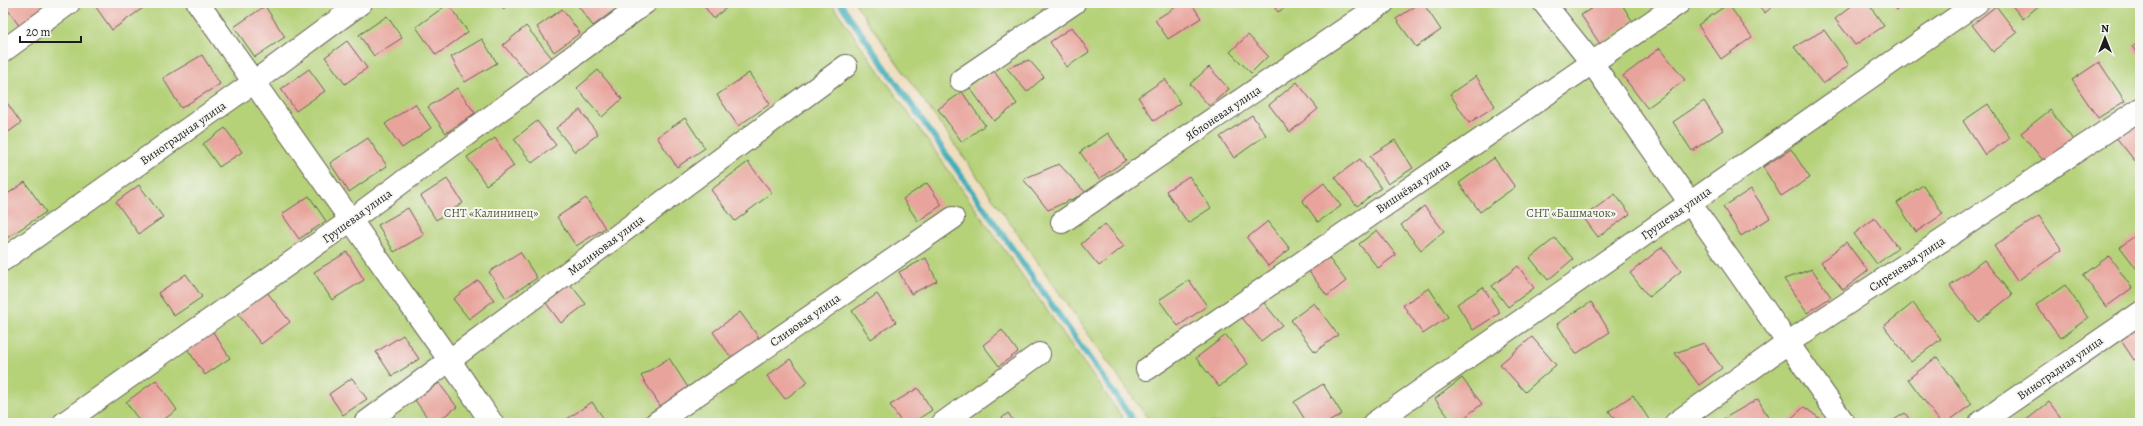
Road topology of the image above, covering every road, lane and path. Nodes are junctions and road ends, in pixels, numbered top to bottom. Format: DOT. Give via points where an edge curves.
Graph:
graph roads {
  1 [pos="69,3"];
  2 [pos="198,3"];
  3 [pos="361,3"];
  4 [pos="645,3"];
  5 [pos="1074,3"];
  6 [pos="1383,3"];
  7 [pos="1544,3"];
  8 [pos="1679,3"];
  9 [pos="1977,3"];
  10 [pos="3,51"];
  11 [pos="1592,63"];
  12 [pos="846,66"];
  13 [pos="961,80"];
  14 [pos="254,82"];
  15 [pos="2140,109"];
  16 [pos="1690,203"];
  17 [pos="953,218"];
  18 [pos="351,220"];
  19 [pos="1062,222"];
  20 [pos="3,260"];
  21 [pos="2140,313"];
  22 [pos="1789,342"];
  23 [pos="1039,354"];
  24 [pos="450,361"];
  25 [pos="1147,369"];
  26 [pos="64,423"];
  27 [pos="365,423"];
  28 [pos="492,423"];
  29 [pos="656,423"];
  30 [pos="943,423"];
  31 [pos="1374,423"];
  32 [pos="1676,423"];
  33 [pos="1844,423"];
  34 [pos="1980,423"];
  1 -- 10 [label="street"];
  2 -- 14 [label="street"];
  3 -- 14 [label="street, Виноградная улица"];
  4 -- 18 [label="street, Грушевая улица"];
  5 -- 13 [label="street"];
  6 -- 19 [label="street, Яблоневая улица"];
  7 -- 11 [label="street"];
  8 -- 11 [label="street, Вишнёвая улица"];
  9 -- 16 [label="street, Грушевая улица"];
  11 -- 16 [label="street"];
  11 -- 25 [label="street, Вишнёвая улица"];
  12 -- 24 [label="street, Малиновая улица"];
  14 -- 18 [label="street"];
  14 -- 20 [label="street, Виноградная улица"];
  15 -- 22 [label="street, Сиреневая улица"];
  16 -- 22 [label="street"];
  16 -- 31 [label="street, Грушевая улица"];
  17 -- 29 [label="street, Сливовая улица"];
  18 -- 24 [label="street"];
  18 -- 26 [label="street, Грушевая улица"];
  21 -- 34 [label="street, Виноградная улица"];
  22 -- 32 [label="street, Сиреневая улица"];
  22 -- 33 [label="street"];
  23 -- 30 [label="street"];
  24 -- 27 [label="street, Малиновая улица"];
  24 -- 28 [label="street"];
}
